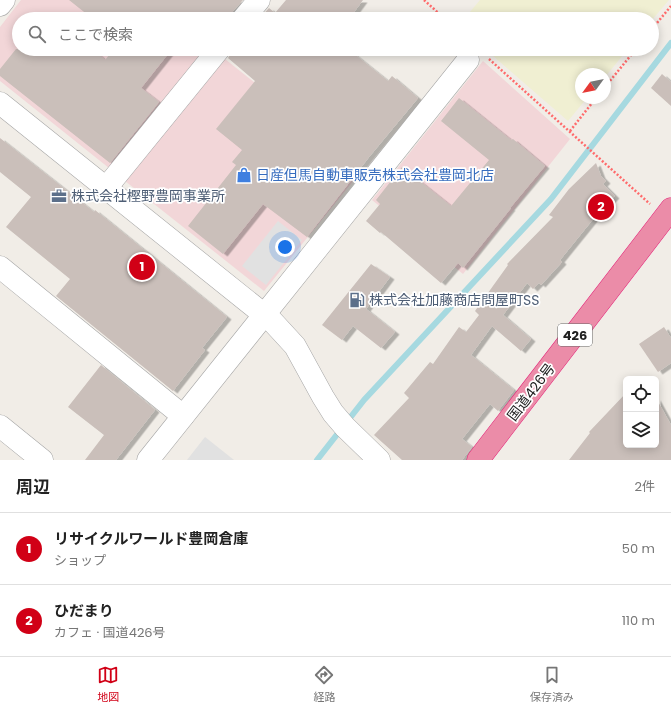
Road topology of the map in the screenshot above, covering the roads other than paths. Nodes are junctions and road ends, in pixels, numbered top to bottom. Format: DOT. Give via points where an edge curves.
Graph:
graph roads {
  1 [pos="4,0"];
  2 [pos="259,0"];
  3 [pos="0,5"];
  4 [pos="249,12"];
  5 [pos="213,56"];
  6 [pos="476,57"];
  7 [pos="0,103"];
  8 [pos="106,188"];
  9 [pos="669,218"];
  10 [pos="0,267"];
  11 [pos="264,315"];
  12 [pos="183,416"];
  13 [pos="0,426"];
  14 [pos="42,460"];
  15 [pos="148,460"];
  16 [pos="379,460"];
  17 [pos="478,460"];
  1 -- 3 [label="street"];
  2 -- 4 [label="street"];
  5 -- 8 [label="street"];
  6 -- 11 [label="street"];
  7 -- 8 [label="street"];
  8 -- 11 [label="street"];
  9 -- 17 [label="highway, 国道426号 / 426"];
  10 -- 12 [label="street"];
  11 -- 12 [label="street"];
  11 -- 16 [label="street" via="295,346 333,413"];
  12 -- 15 [label="street"];
  13 -- 14 [label="street"];
}
